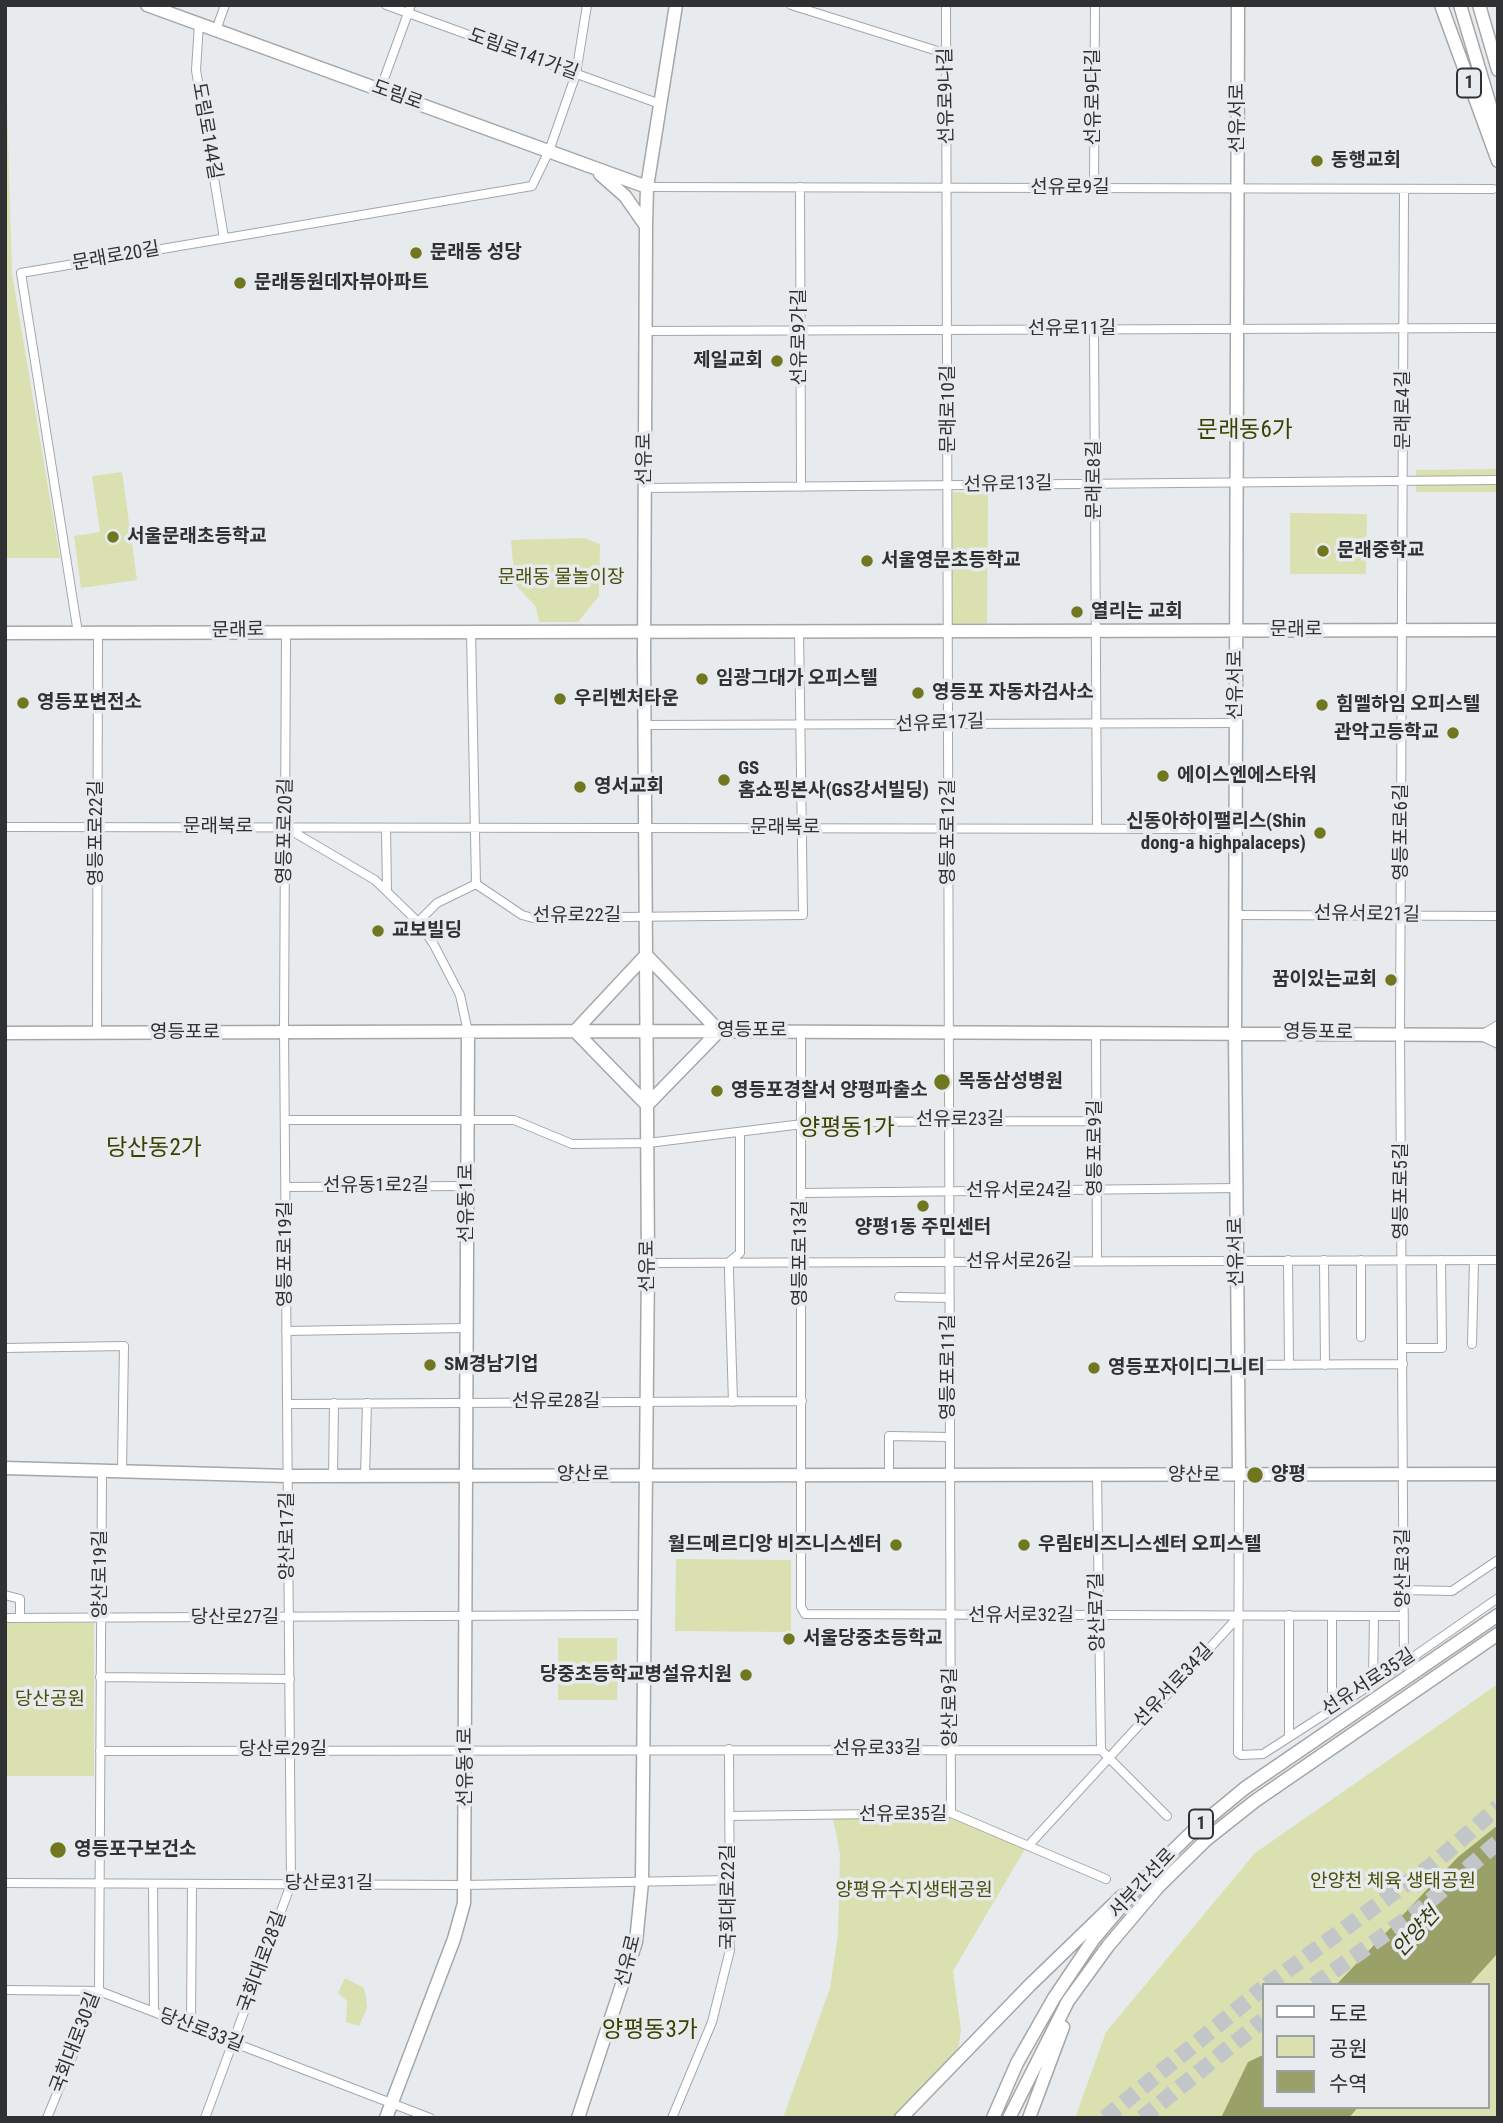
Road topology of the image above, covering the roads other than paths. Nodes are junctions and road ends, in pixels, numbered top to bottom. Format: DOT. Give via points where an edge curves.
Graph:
graph roads {
  1 [pos="148,5"];
  2 [pos="225,5"];
  3 [pos="386,5"];
  4 [pos="587,5"];
  5 [pos="676,5"];
  6 [pos="791,5"];
  7 [pos="946,5"];
  8 [pos="1095,5"];
  9 [pos="1238,5"];
  10 [pos="1441,5"];
  11 [pos="1461,5"];
  12 [pos="1479,5"];
  13 [pos="409,9"];
  14 [pos="199,24"];
  15 [pos="216,30"];
  16 [pos="947,54"];
  17 [pos="1498,69"];
  18 [pos="576,74"];
  19 [pos="380,90"];
  20 [pos="660,104"];
  21 [pos="1498,132"];
  22 [pos="549,151"];
  23 [pos="1498,161"];
  24 [pos="591,167"];
  25 [pos="647,187"];
  26 [pos="800,187"];
  27 [pos="949,188"];
  28 [pos="1094,188"];
  29 [pos="1238,188"];
  30 [pos="1493,189"];
  31 [pos="1404,190"];
  32 [pos="646,226"];
  33 [pos="224,238"];
  34 [pos="1404,328"];
  35 [pos="1498,328"];
  36 [pos="1094,329"];
  37 [pos="1237,329"];
  38 [pos="948,330"];
  39 [pos="646,331"];
  40 [pos="799,331"];
  41 [pos="1498,480"];
  42 [pos="1404,481"];
  43 [pos="1237,483"];
  44 [pos="1095,484"];
  45 [pos="949,485"];
  46 [pos="801,486"];
  47 [pos="645,488"];
  48 [pos="1237,630"];
  49 [pos="1403,630"];
  50 [pos="1498,630"];
  51 [pos="286,631"];
  52 [pos="471,631"];
  53 [pos="644,631"];
  54 [pos="799,631"];
  55 [pos="949,631"];
  56 [pos="1094,631"];
  57 [pos="5,633"];
  58 [pos="78,633"];
  59 [pos="98,633"];
  60 [pos="949,722"];
  61 [pos="1095,722"];
  62 [pos="800,723"];
  63 [pos="1236,723"];
  64 [pos="645,725"];
  65 [pos="5,827"];
  66 [pos="97,827"];
  67 [pos="285,827"];
  68 [pos="949,827"];
  69 [pos="386,828"];
  70 [pos="473,828"];
  71 [pos="802,828"];
  72 [pos="1097,828"];
  73 [pos="646,829"];
  74 [pos="1236,829"];
  75 [pos="476,884"];
  76 [pos="387,891"];
  77 [pos="1236,915"];
  78 [pos="1401,915"];
  79 [pos="646,916"];
  80 [pos="1498,916"];
  81 [pos="418,922"];
  82 [pos="646,955"];
  83 [pos="1498,1025"];
  84 [pos="575,1031"];
  85 [pos="647,1031"];
  86 [pos="719,1031"];
  87 [pos="284,1032"];
  88 [pos="468,1032"];
  89 [pos="801,1032"];
  90 [pos="1235,1032"];
  91 [pos="5,1033"];
  92 [pos="97,1033"];
  93 [pos="949,1033"];
  94 [pos="1096,1034"];
  95 [pos="1400,1034"];
  96 [pos="1480,1035"];
  97 [pos="1498,1035"];
  98 [pos="1498,1044"];
  99 [pos="647,1105"];
  100 [pos="285,1120"];
  101 [pos="467,1120"];
  102 [pos="949,1120"];
  103 [pos="1096,1121"];
  104 [pos="801,1124"];
  105 [pos="740,1132"];
  106 [pos="648,1143"];
  107 [pos="467,1186"];
  108 [pos="285,1187"];
  109 [pos="1097,1188"];
  110 [pos="1237,1188"];
  111 [pos="949,1192"];
  112 [pos="801,1193"];
  113 [pos="1237,1260"];
  114 [pos="1288,1260"];
  115 [pos="1324,1260"];
  116 [pos="1362,1260"];
  117 [pos="1402,1260"];
  118 [pos="1441,1260"];
  119 [pos="1474,1260"];
  120 [pos="1498,1260"];
  121 [pos="1097,1261"];
  122 [pos="648,1262"];
  123 [pos="729,1262"];
  124 [pos="802,1262"];
  125 [pos="949,1262"];
  126 [pos="899,1297"];
  127 [pos="949,1298"];
  128 [pos="466,1328"];
  129 [pos="286,1331"];
  130 [pos="1361,1336"];
  131 [pos="1472,1344"];
  132 [pos="5,1348"];
  133 [pos="1403,1348"];
  134 [pos="1403,1364"];
  135 [pos="1238,1365"];
  136 [pos="1289,1365"];
  137 [pos="1325,1365"];
  138 [pos="802,1401"];
  139 [pos="647,1402"];
  140 [pos="733,1402"];
  141 [pos="334,1403"];
  142 [pos="367,1403"];
  143 [pos="465,1403"];
  144 [pos="287,1404"];
  145 [pos="949,1437"];
  146 [pos="5,1468"];
  147 [pos="102,1470"];
  148 [pos="122,1470"];
  149 [pos="802,1474"];
  150 [pos="889,1474"];
  151 [pos="1404,1474"];
  152 [pos="1498,1474"];
  153 [pos="646,1475"];
  154 [pos="949,1475"];
  155 [pos="1097,1475"];
  156 [pos="288,1476"];
  157 [pos="333,1476"];
  158 [pos="365,1476"];
  159 [pos="464,1476"];
  160 [pos="1239,1476"];
  161 [pos="1498,1560"];
  162 [pos="1404,1590"];
  163 [pos="5,1595"];
  164 [pos="1498,1598"];
  165 [pos="645,1615"];
  166 [pos="1240,1615"];
  167 [pos="1289,1615"];
  168 [pos="1498,1615"];
  169 [pos="950,1616"];
  170 [pos="1097,1616"];
  171 [pos="1332,1616"];
  172 [pos="1374,1616"];
  173 [pos="1404,1616"];
  174 [pos="5,1618"];
  175 [pos="20,1618"];
  176 [pos="101,1618"];
  177 [pos="289,1618"];
  178 [pos="465,1618"];
  179 [pos="1498,1634"];
  180 [pos="1404,1661"];
  181 [pos="100,1677"];
  182 [pos="289,1679"];
  183 [pos="1373,1680"];
  184 [pos="1332,1708"];
  185 [pos="1289,1735"];
  186 [pos="466,1749"];
  187 [pos="643,1749"];
  188 [pos="729,1749"];
  189 [pos="951,1749"];
  190 [pos="290,1750"];
  191 [pos="1101,1750"];
  192 [pos="100,1751"];
  193 [pos="1238,1753"];
  194 [pos="1108,1758"];
  195 [pos="951,1813"];
  196 [pos="729,1816"];
  197 [pos="1167,1816"];
  198 [pos="1029,1844"];
  199 [pos="1147,1876"];
  200 [pos="1106,1879"];
  201 [pos="730,1880"];
  202 [pos="642,1882"];
  203 [pos="5,1884"];
  204 [pos="100,1884"];
  205 [pos="153,1884"];
  206 [pos="192,1884"];
  207 [pos="291,1884"];
  208 [pos="465,1885"];
  209 [pos="1097,1962"];
  210 [pos="5,1990"];
  211 [pos="99,1991"];
  212 [pos="154,2012"];
  213 [pos="191,2027"];
  214 [pos="234,2043"];
  215 [pos="391,2104"];
  216 [pos="47,2118"];
  217 [pos="205,2118"];
  218 [pos="386,2118"];
  219 [pos="430,2118"];
  220 [pos="578,2118"];
  221 [pos="672,2118"];
  222 [pos="901,2118"];
  223 [pos="993,2118"];
  224 [pos="1009,2118"];
  225 [pos="1029,2118"];
  1 -- 14 [label="main road, 도림로"];
  2 -- 15 [label="street"];
  3 -- 13 [label="street, 도림로141가길"];
  4 -- 18 [label="street"];
  5 -- 20 [label="main road, 선유로"];
  6 -- 16 [label="street"];
  7 -- 16 [label="street, 선유로9나길"];
  8 -- 28 [label="street, 선유로9다길"];
  9 -- 29 [label="main road, 선유서로"];
  10 -- 23 [label="main road, 1"];
  11 -- 21 [label="main road, 1"];
  12 -- 17 [label="main road, 1"];
  13 -- 18 [label="street, 도림로141가길"];
  13 -- 19 [label="street"];
  14 -- 15 [label="main road, 도림로"];
  14 -- 33 [label="street, 도림로144길" via="196,70"];
  15 -- 19 [label="main road, 도림로"];
  16 -- 27 [label="street, 선유로9나길"];
  18 -- 20 [label="street, 도림로141가길"];
  18 -- 22 [label="street"];
  19 -- 22 [label="main road, 도림로"];
  20 -- 25 [label="main road, 선유로"];
  22 -- 24 [label="main road, 도림로"];
  22 -- 33 [label="street, 문래로20길" via="532,186"];
  24 -- 25 [label="main road, 도림로"];
  24 -- 32 [label="main road" via="625,196"];
  25 -- 26 [label="street, 선유로9길"];
  25 -- 32 [label="main road, 선유로"];
  26 -- 27 [label="street, 선유로9길"];
  26 -- 40 [label="street, 선유로9가길"];
  27 -- 28 [label="street, 선유로9길"];
  27 -- 38 [label="street, 문래로10길"];
  28 -- 29 [label="street, 선유로9길"];
  29 -- 31 [label="street, 선유로9길"];
  29 -- 37 [label="main road, 선유서로"];
  30 -- 31 [label="street, 선유로9길"];
  31 -- 34 [label="street, 문래로4길"];
  32 -- 39 [label="main road, 선유로"];
  33 -- 58 [label="street, 문래로20길" via="21,273"];
  34 -- 35 [label="street, 선유로11길"];
  34 -- 37 [label="street, 선유로11길"];
  34 -- 42 [label="street, 문래로4길"];
  36 -- 37 [label="street, 선유로11길"];
  36 -- 38 [label="street, 선유로11길"];
  36 -- 44 [label="street, 문래로8길"];
  37 -- 43 [label="main road, 선유서로"];
  38 -- 40 [label="street, 선유로11길"];
  38 -- 45 [label="street, 문래로10길"];
  39 -- 40 [label="street, 선유로11길"];
  39 -- 47 [label="main road, 선유로"];
  40 -- 46 [label="street, 선유로9가길"];
  41 -- 42 [label="street, 선유로13길"];
  42 -- 43 [label="street, 선유로13길"];
  42 -- 49 [label="street, 문래로4길"];
  43 -- 44 [label="street, 선유로13길"];
  43 -- 48 [label="main road, 선유서로"];
  44 -- 45 [label="street, 선유로13길"];
  44 -- 56 [label="street, 문래로8길"];
  45 -- 46 [label="street, 선유로13길"];
  45 -- 55 [label="street, 문래로10길"];
  46 -- 47 [label="street, 선유로13길"];
  47 -- 53 [label="main road, 선유로"];
  48 -- 49 [label="main road, 문래로"];
  48 -- 56 [label="main road, 문래로"];
  48 -- 63 [label="main road, 선유서로"];
  49 -- 50 [label="main road, 문래로"];
  49 -- 78 [label="street, 영등포로6길"];
  51 -- 52 [label="main road, 문래로"];
  51 -- 59 [label="main road, 문래로"];
  51 -- 67 [label="street, 영등포로20길"];
  52 -- 53 [label="main road, 문래로"];
  52 -- 70 [label="street"];
  53 -- 54 [label="main road, 문래로"];
  53 -- 64 [label="main road, 선유로"];
  54 -- 55 [label="main road, 문래로"];
  54 -- 62 [label="street"];
  55 -- 56 [label="main road, 문래로"];
  55 -- 60 [label="street, 영등포로12길"];
  56 -- 61 [label="street"];
  57 -- 58 [label="main road, 문래로"];
  58 -- 59 [label="main road, 문래로"];
  59 -- 66 [label="street, 영등포로22길"];
  60 -- 61 [label="street, 선유로17길"];
  60 -- 62 [label="street, 선유로17길" via="940,726"];
  60 -- 68 [label="street, 영등포로12길"];
  61 -- 63 [label="street, 선유로17길"];
  61 -- 72 [label="street"];
  62 -- 64 [label="street, 선유로17길"];
  62 -- 71 [label="street"];
  63 -- 74 [label="main road, 선유서로"];
  64 -- 73 [label="main road, 선유로"];
  65 -- 66 [label="street, 문래북로"];
  66 -- 67 [label="street, 문래북로"];
  66 -- 92 [label="street, 영등포로22길"];
  67 -- 69 [label="street, 문래북로"];
  67 -- 76 [label="street"];
  67 -- 87 [label="street, 영등포로20길"];
  68 -- 71 [label="street, 문래북로"];
  68 -- 72 [label="street, 문래북로"];
  68 -- 93 [label="street, 영등포로12길"];
  69 -- 70 [label="street, 문래북로"];
  69 -- 76 [label="street"];
  70 -- 73 [label="street, 문래북로"];
  70 -- 75 [label="street"];
  71 -- 73 [label="street, 문래북로"];
  71 -- 79 [label="street" via="803,915"];
  72 -- 74 [label="street, 문래북로"];
  73 -- 79 [label="main road, 선유로"];
  74 -- 77 [label="main road, 선유서로"];
  75 -- 79 [label="street, 선유로22길" via="533,918"];
  75 -- 81 [label="street" via="436,903"];
  76 -- 81 [label="street"];
  77 -- 78 [label="street, 선유서로21길"];
  77 -- 90 [label="main road, 선유서로"];
  78 -- 80 [label="street, 선유서로21길"];
  78 -- 95 [label="street, 영등포로6길"];
  79 -- 82 [label="main road, 선유로"];
  81 -- 88 [label="street" via="460,995"];
  82 -- 84 [label="main road"];
  82 -- 85 [label="main road, 선유로"];
  82 -- 86 [label="main road"];
  83 -- 96 [label="street"];
  84 -- 85 [label="main road, 영등포로"];
  84 -- 88 [label="main road, 영등포로"];
  84 -- 99 [label="main road"];
  85 -- 86 [label="main road, 영등포로"];
  85 -- 99 [label="main road, 선유로"];
  86 -- 89 [label="main road, 영등포로"];
  86 -- 99 [label="main road"];
  87 -- 88 [label="main road, 영등포로"];
  87 -- 92 [label="main road, 영등포로"];
  87 -- 100 [label="street, 영등포로19길"];
  88 -- 101 [label="main road, 선유동1로"];
  89 -- 93 [label="main road, 영등포로"];
  89 -- 104 [label="street, 영등포로13길"];
  90 -- 94 [label="main road, 영등포로"];
  90 -- 95 [label="main road, 영등포로"];
  90 -- 110 [label="main road, 선유서로"];
  91 -- 92 [label="main road, 영등포로"];
  93 -- 94 [label="main road, 영등포로"];
  93 -- 102 [label="street, 영등포로11길"];
  94 -- 103 [label="street, 영등포로9길"];
  95 -- 96 [label="main road, 영등포로"];
  95 -- 117 [label="street, 영등포로5길"];
  96 -- 97 [label="main road, 영등포로"];
  96 -- 98 [label="street"];
  99 -- 106 [label="main road, 선유로"];
  100 -- 101 [label="street"];
  100 -- 108 [label="street, 영등포로19길"];
  101 -- 106 [label="street, 선유로23길" via="521,1121 572,1144"];
  101 -- 107 [label="main road, 선유동1로"];
  102 -- 103 [label="street, 선유로23길"];
  102 -- 104 [label="street, 선유로23길"];
  102 -- 111 [label="street, 영등포로11길"];
  103 -- 109 [label="street, 영등포로9길"];
  104 -- 105 [label="street, 선유로23길"];
  104 -- 112 [label="street, 영등포로13길"];
  105 -- 106 [label="street, 선유로23길"];
  105 -- 123 [label="street" via="740,1253"];
  106 -- 122 [label="main road, 선유로"];
  107 -- 108 [label="street, 선유동1로2길"];
  107 -- 128 [label="main road, 선유동1로"];
  108 -- 129 [label="street, 영등포로19길"];
  109 -- 110 [label="street, 선유서로24길"];
  109 -- 111 [label="street, 선유서로24길"];
  109 -- 121 [label="street, 영등포로9길"];
  110 -- 113 [label="main road, 선유서로"];
  111 -- 112 [label="street, 선유서로24길"];
  111 -- 125 [label="street, 영등포로11길"];
  112 -- 124 [label="street, 영등포로13길"];
  113 -- 114 [label="street, 선유서로26길"];
  113 -- 121 [label="street, 선유서로26길"];
  113 -- 135 [label="main road, 선유서로"];
  114 -- 115 [label="street, 선유서로26길"];
  114 -- 136 [label="street"];
  115 -- 116 [label="street, 선유서로26길"];
  115 -- 137 [label="street"];
  116 -- 117 [label="street, 선유서로26길"];
  116 -- 130 [label="street"];
  117 -- 118 [label="street, 선유서로26길"];
  117 -- 133 [label="street, 영등포로5길"];
  118 -- 119 [label="street, 선유서로26길"];
  118 -- 133 [label="street" via="1442,1349"];
  119 -- 120 [label="street, 선유서로26길"];
  119 -- 131 [label="street"];
  121 -- 125 [label="street, 선유서로26길"];
  122 -- 123 [label="street, 선유서로26길"];
  122 -- 139 [label="main road, 선유로"];
  123 -- 124 [label="street, 선유서로26길"];
  123 -- 140 [label="street"];
  124 -- 125 [label="street, 선유서로26길"];
  124 -- 138 [label="street, 영등포로13길"];
  125 -- 127 [label="street, 영등포로11길"];
  126 -- 127 [label="street, 영등포로11길"];
  127 -- 145 [label="street, 영등포로11길"];
  128 -- 129 [label="street"];
  128 -- 143 [label="main road, 선유동1로"];
  129 -- 144 [label="street, 영등포로19길"];
  132 -- 148 [label="street" via="124,1346"];
  133 -- 134 [label="street, 영등포로5길"];
  134 -- 137 [label="street"];
  134 -- 151 [label="street, 영등포로5길"];
  135 -- 136 [label="street"];
  135 -- 160 [label="main road, 선유서로"];
  136 -- 137 [label="street"];
  138 -- 140 [label="street, 선유로28길"];
  138 -- 149 [label="street, 영등포로13길"];
  139 -- 140 [label="street, 선유로28길"];
  139 -- 143 [label="street, 선유로28길"];
  139 -- 153 [label="main road, 선유로"];
  141 -- 142 [label="street"];
  141 -- 144 [label="street"];
  141 -- 157 [label="street"];
  142 -- 143 [label="street"];
  142 -- 158 [label="street"];
  143 -- 159 [label="main road, 선유동1로"];
  144 -- 156 [label="street, 영등포로19길"];
  145 -- 150 [label="street, 영등포로11길" via="889,1436"];
  145 -- 154 [label="street, 영등포로11길"];
  146 -- 147 [label="main road, 양산로"];
  147 -- 148 [label="main road, 양산로"];
  147 -- 176 [label="street, 양산로19길"];
  148 -- 156 [label="main road, 양산로"];
  149 -- 150 [label="main road, 양산로"];
  149 -- 153 [label="main road, 양산로"];
  149 -- 169 [label="street, 선유서로32길" via="803,1612"];
  150 -- 154 [label="main road, 양산로"];
  151 -- 152 [label="main road, 양산로"];
  151 -- 160 [label="main road, 양산로"];
  151 -- 162 [label="street, 양산로3길"];
  153 -- 159 [label="main road, 양산로"];
  153 -- 165 [label="main road, 선유로"];
  154 -- 155 [label="main road, 양산로"];
  154 -- 169 [label="street, 양산로9길"];
  155 -- 160 [label="main road, 양산로"];
  155 -- 170 [label="street, 양산로7길"];
  156 -- 157 [label="main road, 양산로"];
  156 -- 177 [label="street, 양산로17길"];
  157 -- 158 [label="main road, 양산로"];
  158 -- 159 [label="main road, 양산로"];
  159 -- 178 [label="main road, 선유동1로"];
  160 -- 166 [label="street, 선유서로"];
  161 -- 162 [label="street" via="1451,1591"];
  162 -- 173 [label="street, 양산로3길"];
  163 -- 175 [label="street" via="20,1599"];
  164 -- 180 [label="street, 선유서로35길"];
  165 -- 178 [label="street"];
  165 -- 187 [label="main road, 선유로"];
  166 -- 167 [label="street, 선유서로32길"];
  166 -- 170 [label="street, 선유서로32길"];
  166 -- 193 [label="street, 선유서로"];
  166 -- 194 [label="street, 선유서로34길"];
  167 -- 171 [label="street, 선유서로32길"];
  167 -- 185 [label="street"];
  168 -- 199 [label="main road, 서부간선로 / 1" via="1245,1788"];
  169 -- 170 [label="street, 선유서로32길"];
  169 -- 189 [label="street, 양산로9길"];
  170 -- 191 [label="street, 양산로7길"];
  171 -- 172 [label="street, 선유서로32길"];
  171 -- 184 [label="street"];
  172 -- 173 [label="street, 선유서로32길"];
  172 -- 183 [label="street"];
  173 -- 180 [label="street, 양산로3길"];
  174 -- 175 [label="street, 당산로27길"];
  175 -- 176 [label="street, 당산로27길"];
  176 -- 177 [label="street, 당산로27길"];
  176 -- 181 [label="street, 양산로19길"];
  177 -- 178 [label="street, 당산로27길"];
  177 -- 182 [label="street, 양산로17길"];
  178 -- 186 [label="main road, 선유동1로"];
  179 -- 209 [label="main road, 서부간선로 / 1" via="1329,1748 1207,1839 1158,1887"];
  180 -- 183 [label="street, 선유서로35길"];
  181 -- 182 [label="street"];
  181 -- 192 [label="street, 양산로19길"];
  182 -- 190 [label="street, 양산로17길"];
  183 -- 184 [label="street, 선유서로35길"];
  184 -- 185 [label="street, 선유서로35길"];
  185 -- 193 [label="street, 선유서로35길" via="1264,1754"];
  186 -- 187 [label="street"];
  186 -- 190 [label="street, 당산로29길"];
  186 -- 208 [label="main road, 선유동1로"];
  187 -- 188 [label="street, 선유로33길"];
  187 -- 202 [label="main road, 선유로"];
  188 -- 189 [label="street, 선유로33길"];
  188 -- 196 [label="street, 국회대로22길"];
  189 -- 191 [label="street, 선유로33길"];
  189 -- 195 [label="street, 양산로9길"];
  190 -- 192 [label="street, 당산로29길"];
  190 -- 207 [label="street, 양산로17길"];
  191 -- 194 [label="street"];
  192 -- 204 [label="street, 양산로19길"];
  194 -- 197 [label="street"];
  194 -- 198 [label="street, 선유서로34길"];
  195 -- 196 [label="street, 선유로35길"];
  195 -- 198 [label="street, 선유로35길"];
  196 -- 201 [label="street, 국회대로22길"];
  198 -- 200 [label="street, 선유로35길"];
  199 -- 222 [label="main road" via="1102,1912"];
  199 -- 223 [label="main road, 서부간선로 / 1" via="1093,1940 1054,1998 1017,2063"];
  201 -- 202 [label="street"];
  201 -- 221 [label="street, 국회대로22길" via="730,1950 712,2022"];
  202 -- 208 [label="street"];
  202 -- 220 [label="main road, 선유로" via="636,1942"];
  203 -- 204 [label="street, 당산로31길"];
  204 -- 205 [label="street, 당산로31길"];
  204 -- 211 [label="street, 국회대로30길"];
  205 -- 206 [label="street, 당산로31길"];
  205 -- 212 [label="street"];
  206 -- 207 [label="street, 당산로31길"];
  206 -- 213 [label="street"];
  207 -- 208 [label="street, 당산로31길"];
  207 -- 214 [label="street, 국회대로28길"];
  208 -- 215 [label="main road, 선유동1로" via="454,1939"];
  209 -- 224 [label="main road, 서부간선로 / 1" via="1068,2001"];
  209 -- 225 [label="main road" via="1058,2036"];
  210 -- 211 [label="street, 당산로33길"];
  211 -- 212 [label="street, 당산로33길"];
  211 -- 216 [label="street, 국회대로30길"];
  212 -- 213 [label="street, 당산로33길"];
  213 -- 214 [label="street, 당산로33길"];
  214 -- 215 [label="street, 당산로33길"];
  214 -- 217 [label="street, 국회대로28길"];
  215 -- 218 [label="main road, 선유동1로"];
  215 -- 219 [label="street"];
}
